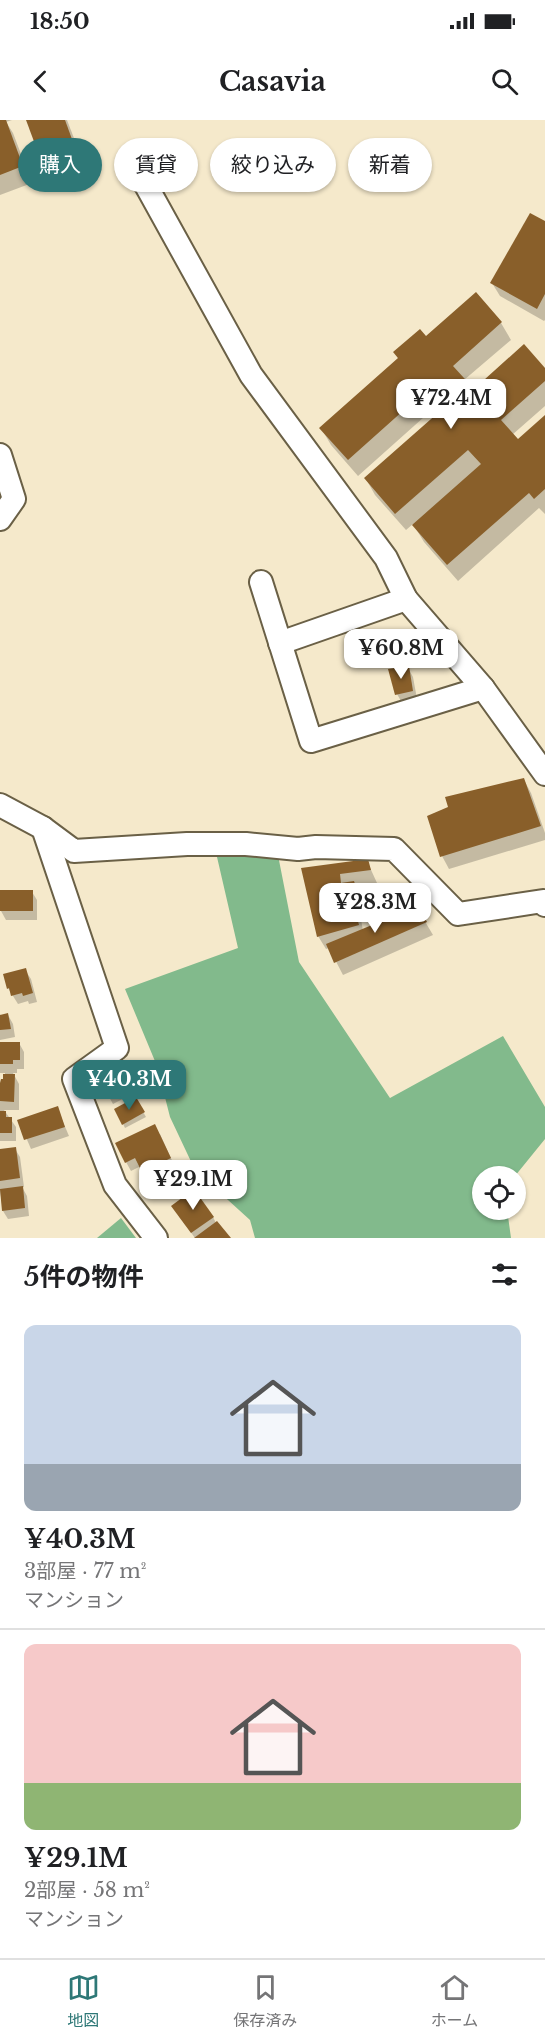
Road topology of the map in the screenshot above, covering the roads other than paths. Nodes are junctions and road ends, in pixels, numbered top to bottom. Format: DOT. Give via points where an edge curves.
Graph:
graph roads {
  1 [pos="150,192"];
  2 [pos="0,455"];
  3 [pos="0,519"];
  4 [pos="261,582"];
  5 [pos="406,599"];
  6 [pos="280,643"];
  7 [pos="483,688"];
  8 [pos="545,774"];
  9 [pos="0,805"];
  10 [pos="43,828"];
  11 [pos="544,897"];
  12 [pos="156,1238"];
  1 -- 5 [label="street" via="251,375 386,558"];
  2 -- 3 [label="street" via="14,499"];
  4 -- 6 [label="street"];
  5 -- 6 [label="street"];
  5 -- 7 [label="street"];
  6 -- 7 [label="street" via="311,741"];
  7 -- 8 [label="street"];
  9 -- 10 [label="street"];
  10 -- 11 [label="street" via="74,851 187,844 394,849 458,914"];
  10 -- 12 [label="street" via="117,1048 74,1079 115,1185"];
}
